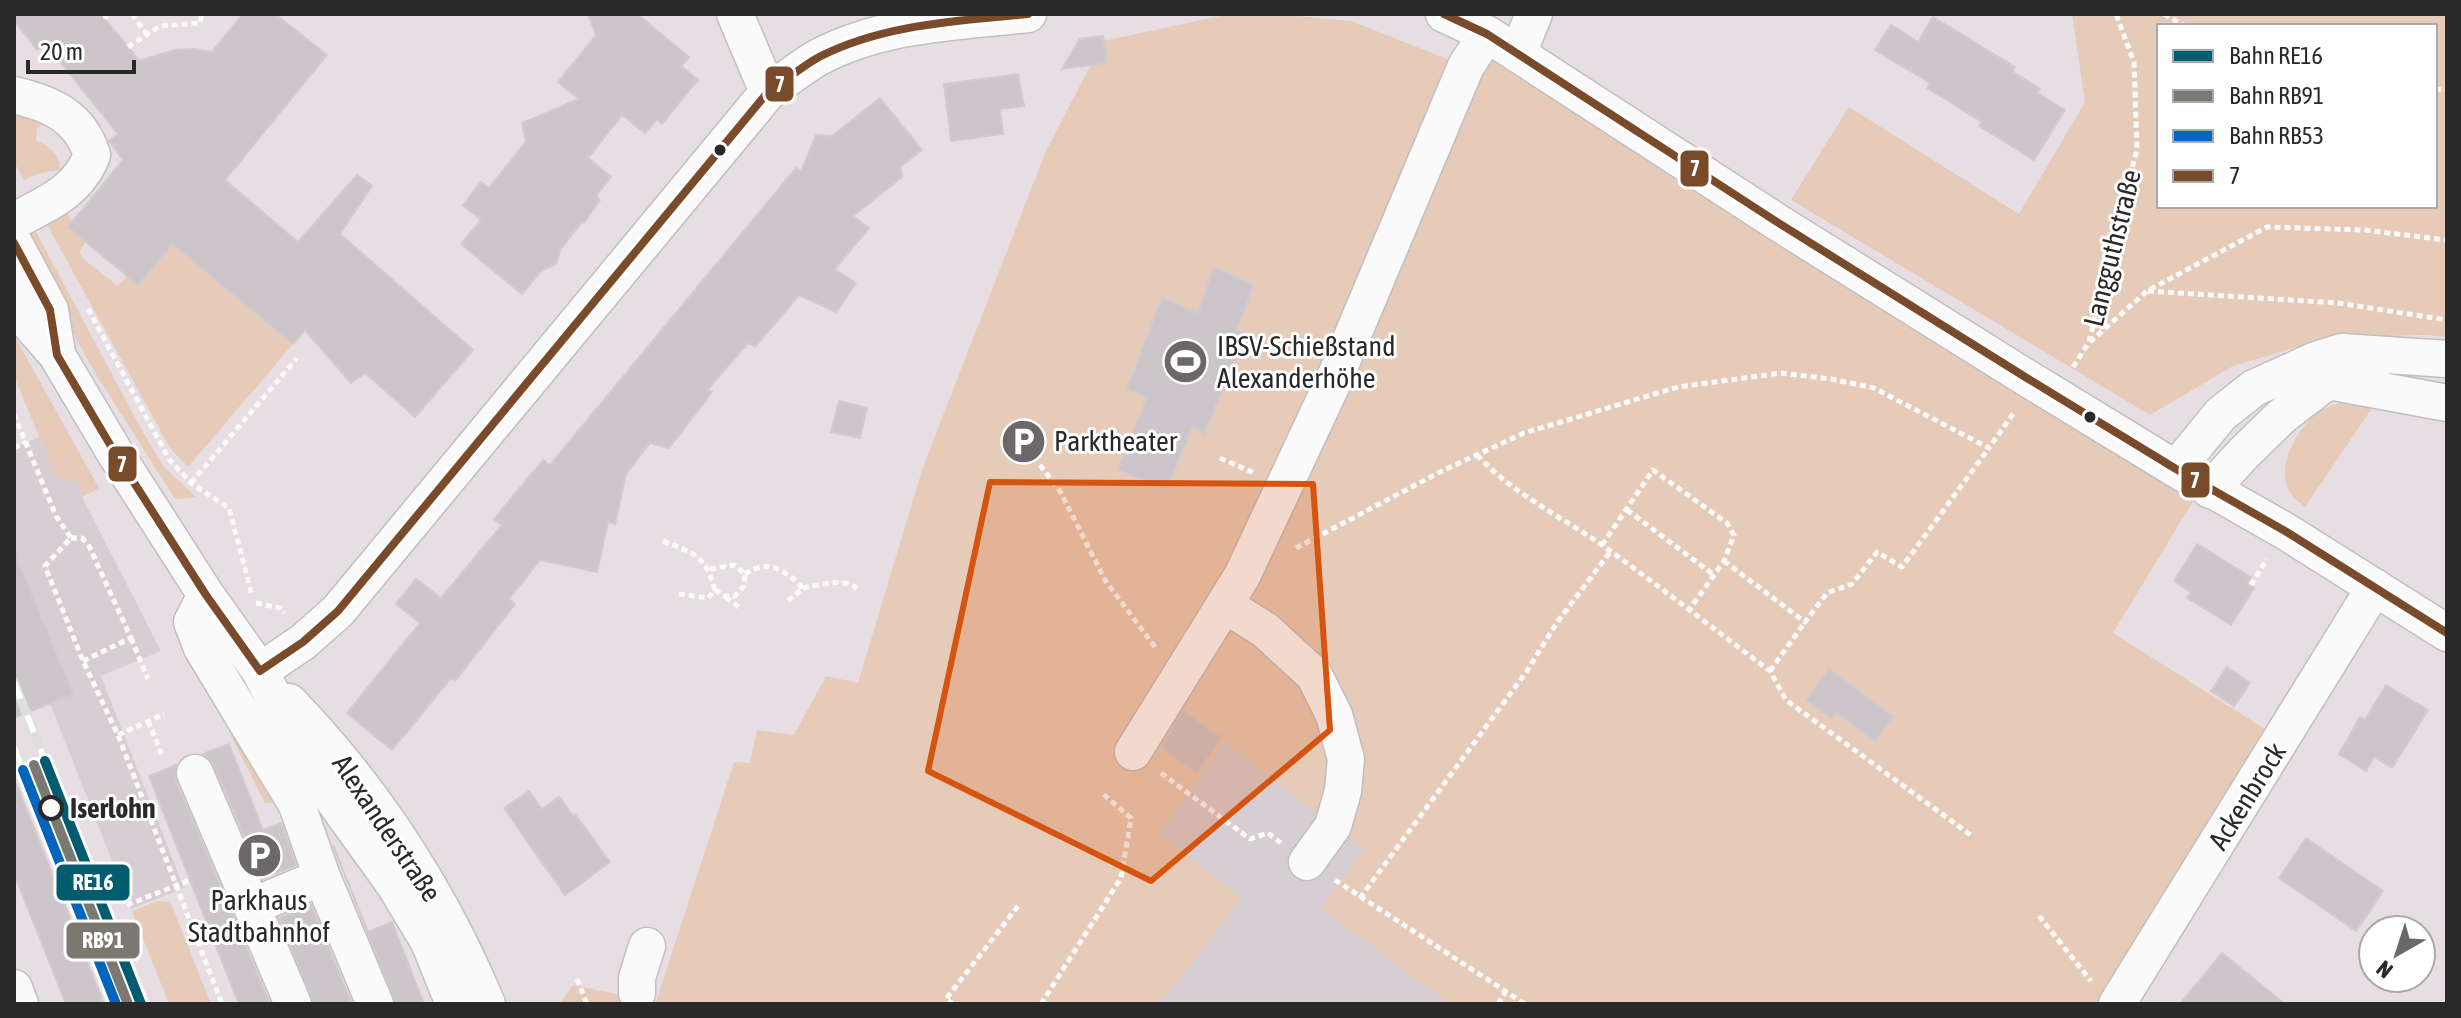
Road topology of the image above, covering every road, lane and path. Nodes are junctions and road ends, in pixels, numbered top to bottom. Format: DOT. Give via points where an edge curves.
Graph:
graph roads {
  1 [pos="132,14"];
  2 [pos="202,14"];
  3 [pos="735,14"];
  4 [pos="1028,14"];
  5 [pos="1444,14"];
  6 [pos="1534,14"];
  7 [pos="2116,14"];
  8 [pos="2164,14"];
  9 [pos="2182,24"];
  10 [pos="146,33"];
  11 [pos="1487,34"];
  12 [pos="128,47"];
  13 [pos="1518,53"];
  14 [pos="768,92"];
  15 [pos="14,95"];
  16 [pos="14,221"];
  17 [pos="2447,240"];
  18 [pos="14,243"];
  19 [pos="2147,291"];
  20 [pos="14,298"];
  21 [pos="82,298"];
  22 [pos="2447,320"];
  23 [pos="57,355"];
  24 [pos="2433,357"];
  25 [pos="297,358"];
  26 [pos="2329,380"];
  27 [pos="2034,382"];
  28 [pos="2447,403"];
  29 [pos="14,414"];
  30 [pos="26,442"];
  31 [pos="14,448"];
  32 [pos="1989,448"];
  33 [pos="1477,455"];
  34 [pos="1220,458"];
  35 [pos="1040,465"];
  36 [pos="2176,469"];
  37 [pos="1256,474"];
  38 [pos="191,483"];
  39 [pos="2210,490"];
  40 [pos="1627,510"];
  41 [pos="71,538"];
  42 [pos="663,541"];
  43 [pos="1602,545"];
  44 [pos="1294,548"];
  45 [pos="1610,552"];
  46 [pos="1724,561"];
  47 [pos="710,569"];
  48 [pos="745,574"];
  49 [pos="1714,575"];
  50 [pos="2375,587"];
  51 [pos="803,588"];
  52 [pos="858,589"];
  53 [pos="715,590"];
  54 [pos="679,594"];
  55 [pos="206,595"];
  56 [pos="725,596"];
  57 [pos="788,601"];
  58 [pos="1225,605"];
  59 [pos="741,609"];
  60 [pos="1689,610"];
  61 [pos="289,619"];
  62 [pos="1805,622"];
  63 [pos="2447,633"];
  64 [pos="131,638"];
  65 [pos="83,661"];
  66 [pos="260,671"];
  67 [pos="1770,671"];
  68 [pos="148,679"];
  69 [pos="1180,680"];
  70 [pos="164,714"];
  71 [pos="148,721"];
  72 [pos="118,735"];
  73 [pos="162,755"];
  74 [pos="1146,761"];
  75 [pos="195,773"];
  76 [pos="1102,793"];
  77 [pos="1972,836"];
  78 [pos="1307,862"];
  79 [pos="322,877"];
  80 [pos="190,880"];
  81 [pos="176,885"];
  82 [pos="1360,898"];
  83 [pos="127,905"];
  84 [pos="253,906"];
  85 [pos="1018,906"];
  86 [pos="2039,916"];
  87 [pos="647,946"];
  88 [pos="577,979"];
  89 [pos="14,988"];
  90 [pos="637,993"];
  91 [pos="1505,993"];
  92 [pos="2104,993"];
  93 [pos="20,1004"];
  94 [pos="222,1004"];
  95 [pos="293,1004"];
  96 [pos="375,1004"];
  97 [pos="454,1004"];
  98 [pos="487,1004"];
  99 [pos="587,1004"];
  100 [pos="953,1004"];
  101 [pos="1041,1004"];
  102 [pos="1498,1004"];
  103 [pos="1525,1004"];
  1 -- 10 [label="path"];
  2 -- 10 [label="path" via="200,23 160,26"];
  3 -- 14 [label="street"];
  4 -- 14 [label="street" via="885,31 816,59"];
  5 -- 11 [label="street"];
  6 -- 13 [label="street"];
  7 -- 19 [label="path, Langguthstraße" via="2134,62 2137,149 2089,342"];
  8 -- 9 [label="path"];
  10 -- 12 [label="path"];
  11 -- 13 [label="street"];
  11 -- 58 [label="street" via="1466,66 1333,382"];
  13 -- 27 [label="street"];
  14 -- 66 [label="street" via="338,611"];
  15 -- 16 [label="street" via="62,111 79,127 92,155 73,186"];
  17 -- 19 [label="path" via="2267,227"];
  18 -- 23 [label="street, Alexanderstraße" via="50,310"];
  19 -- 22 [label="path" via="2338,303"];
  20 -- 23 [label="street, Alexanderstraße"];
  21 -- 38 [label="path" via="169,459"];
  23 -- 55 [label="street, Alexanderstraße"];
  24 -- 26 [label="street"];
  24 -- 36 [label="street" via="2342,352 2316,360 2254,388 2221,414"];
  25 -- 38 [label="path"];
  26 -- 28 [label="street"];
  26 -- 39 [label="street" via="2282,416"];
  27 -- 32 [label="path"];
  27 -- 36 [label="street"];
  29 -- 30 [label="path"];
  30 -- 31 [label="path"];
  30 -- 41 [label="path" via="56,516"];
  32 -- 33 [label="path" via="1874,388 1781,373 1678,387 1524,433"];
  32 -- 62 [label="path" via="1902,567 1877,552 1852,584 1827,593"];
  33 -- 43 [label="path"];
  33 -- 44 [label="path"];
  34 -- 37 [label="path"];
  35 -- 69 [label="path" via="1060,491 1105,580"];
  36 -- 39 [label="street"];
  38 -- 61 [label="path" via="229,508 254,602 280,608"];
  39 -- 50 [label="street"];
  40 -- 43 [label="path"];
  40 -- 46 [label="path" via="1653,470 1727,523 1734,535"];
  40 -- 49 [label="path"];
  41 -- 64 [label="path" via="82,538 89,546"];
  41 -- 65 [label="path" via="45,566"];
  42 -- 47 [label="path" via="689,551"];
  43 -- 45 [label="path"];
  45 -- 60 [label="path"];
  45 -- 82 [label="path"];
  46 -- 49 [label="path"];
  46 -- 62 [label="path"];
  47 -- 48 [label="path" via="734,565"];
  47 -- 53 [label="path"];
  48 -- 51 [label="path" via="758,566 773,566"];
  48 -- 56 [label="path" via="744,586 735,596"];
  49 -- 60 [label="path"];
  50 -- 63 [label="street"];
  50 -- 92 [label="street, Ackenbrock"];
  51 -- 52 [label="path" via="832,582"];
  51 -- 57 [label="path"];
  53 -- 54 [label="path" via="708,598"];
  53 -- 56 [label="path"];
  55 -- 66 [label="street, Alexanderstraße"];
  55 -- 79 [label="street" via="192,622 202,648 297,805"];
  56 -- 59 [label="path"];
  58 -- 69 [label="street"];
  58 -- 78 [label="street" via="1265,630 1314,675 1334,715 1346,759 1343,791 1333,826"];
  60 -- 67 [label="path"];
  62 -- 67 [label="path"];
  64 -- 65 [label="path"];
  64 -- 68 [label="path"];
  65 -- 72 [label="path"];
  66 -- 97 [label="street, Alexanderstraße" via="307,763 429,942"];
  66 -- 98 [label="street, Alexanderstraße" via="331,745 418,868 453,928"];
  67 -- 77 [label="path" via="1786,700"];
  69 -- 74 [label="street"];
  70 -- 71 [label="path"];
  71 -- 72 [label="path"];
  71 -- 73 [label="path"];
  72 -- 81 [label="path"];
  74 -- 78 [label="path" via="1250,839 1268,833"];
  75 -- 84 [label="street"];
  76 -- 101 [label="path" via="1131,818 1121,878"];
  78 -- 82 [label="path"];
  79 -- 84 [label="street"];
  79 -- 96 [label="street"];
  80 -- 81 [label="path"];
  81 -- 83 [label="path"];
  81 -- 94 [label="path"];
  82 -- 91 [label="path"];
  84 -- 95 [label="street"];
  85 -- 100 [label="path" via="946,999"];
  86 -- 92 [label="path"];
  87 -- 90 [label="street"];
  88 -- 99 [label="path"];
  89 -- 93 [label="street"];
  91 -- 102 [label="path"];
  91 -- 103 [label="path"];
}
